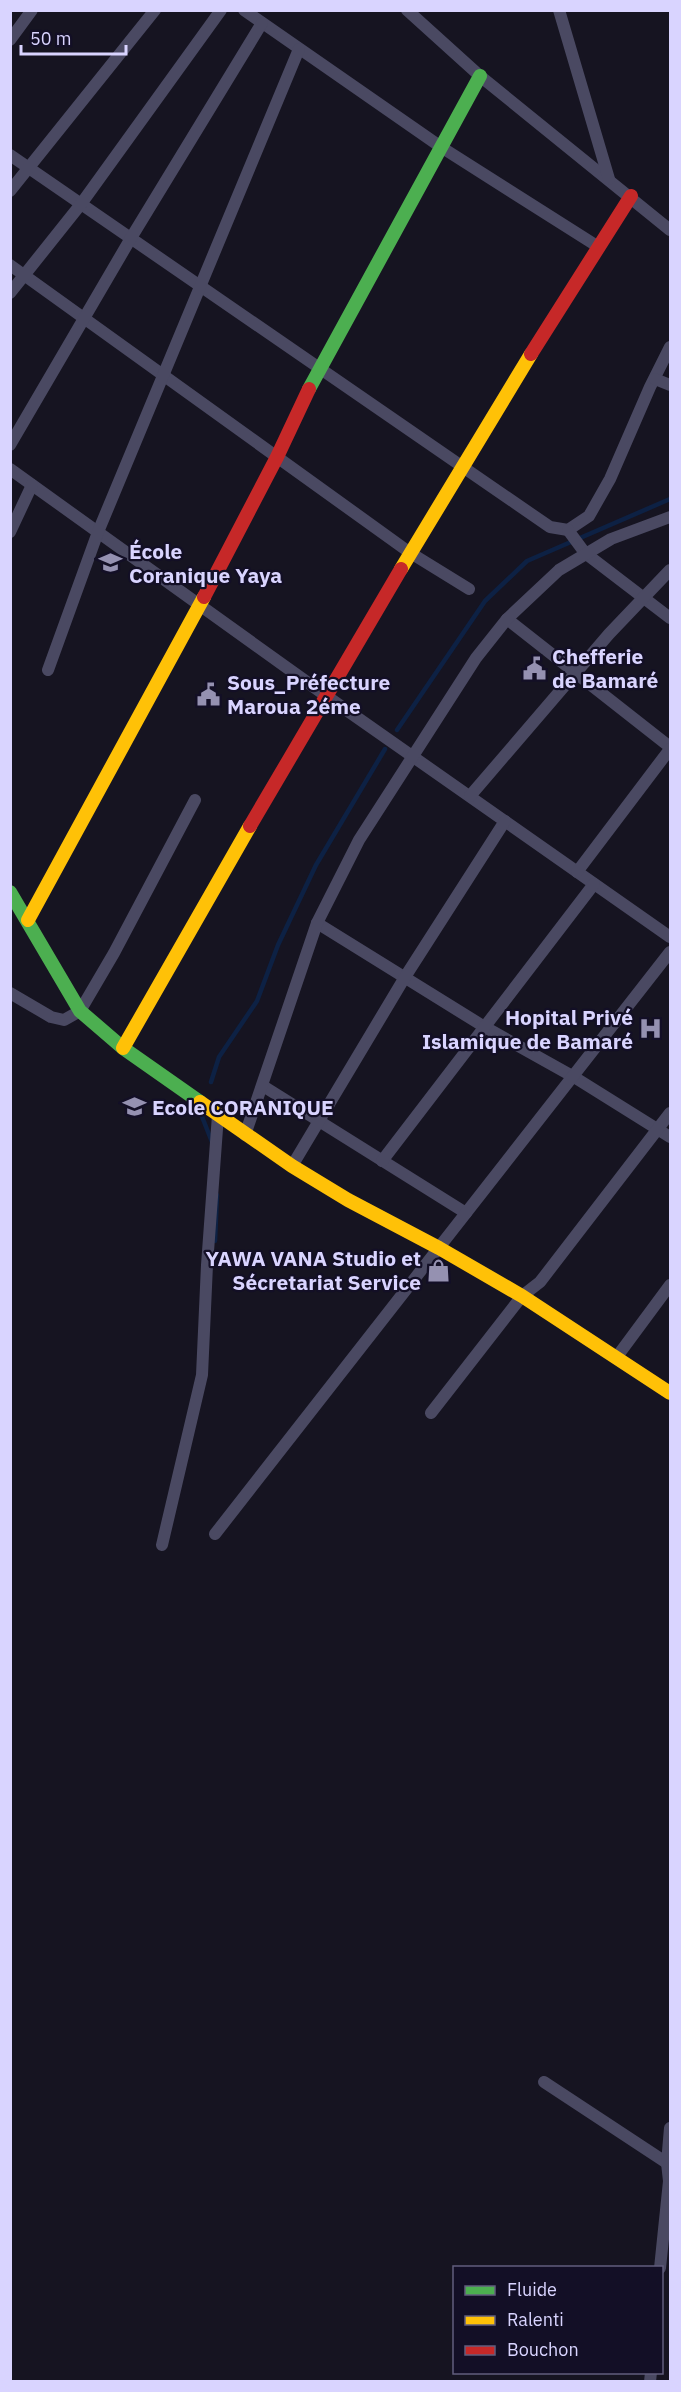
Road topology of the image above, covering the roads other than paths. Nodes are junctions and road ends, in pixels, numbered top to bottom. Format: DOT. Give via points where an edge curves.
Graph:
graph roads {
  1 [pos="32,10"];
  2 [pos="155,10"];
  3 [pos="221,10"];
  4 [pos="244,10"];
  5 [pos="407,10"];
  6 [pos="559,10"];
  7 [pos="262,23"];
  8 [pos="10,39"];
  9 [pos="299,49"];
  10 [pos="480,76"];
  11 [pos="441,147"];
  12 [pos="10,155"];
  13 [pos="29,168"];
  14 [pos="609,178"];
  15 [pos="10,191"];
  16 [pos="630,196"];
  17 [pos="81,204"];
  18 [pos="670,230"];
  19 [pos="131,238"];
  20 [pos="597,246"];
  21 [pos="10,265"];
  22 [pos="24,274"];
  23 [pos="201,287"];
  24 [pos="10,293"];
  25 [pos="84,318"];
  26 [pos="670,348"];
  27 [pos="319,369"];
  28 [pos="163,375"];
  29 [pos="655,379"];
  30 [pos="670,385"];
  31 [pos="10,445"];
  32 [pos="277,457"];
  33 [pos="462,468"];
  34 [pos="10,469"];
  35 [pos="32,485"];
  36 [pos="670,517"];
  37 [pos="568,530"];
  38 [pos="10,532"];
  39 [pos="98,532"];
  40 [pos="410,552"];
  41 [pos="585,553"];
  42 [pos="670,570"];
  43 [pos="469,589"];
  44 [pos="642,598"];
  45 [pos="200,605"];
  46 [pos="670,618"];
  47 [pos="507,619"];
  48 [pos="48,670"];
  49 [pos="577,672"];
  50 [pos="325,694"];
  51 [pos="670,748"];
  52 [pos="413,757"];
  53 [pos="470,796"];
  54 [pos="195,800"];
  55 [pos="505,821"];
  56 [pos="577,872"];
  57 [pos="594,884"];
  58 [pos="10,892"];
  59 [pos="28,920"];
  60 [pos="317,923"];
  61 [pos="670,937"];
  62 [pos="670,952"];
  63 [pos="405,977"];
  64 [pos="10,993"];
  65 [pos="80,1011"];
  66 [pos="483,1026"];
  67 [pos="123,1048"];
  68 [pos="574,1077"];
  69 [pos="263,1086"];
  70 [pos="670,1113"];
  71 [pos="218,1115"];
  72 [pos="318,1121"];
  73 [pos="658,1130"];
  74 [pos="245,1135"];
  75 [pos="670,1137"];
  76 [pos="382,1161"];
  77 [pos="292,1166"];
  78 [pos="466,1213"];
  79 [pos="439,1248"];
  80 [pos="670,1285"];
  81 [pos="522,1296"];
  82 [pos="616,1358"];
  83 [pos="670,1393"];
  84 [pos="431,1413"];
  85 [pos="215,1534"];
  86 [pos="162,1545"];
  87 [pos="544,2082"];
  88 [pos="670,2128"];
  89 [pos="669,2164"];
  90 [pos="660,2266"];
  1 -- 8 [label="street"];
  2 -- 13 [label="street"];
  3 -- 17 [label="street"];
  4 -- 7 [label="street"];
  5 -- 10 [label="street"];
  6 -- 14 [label="street"];
  7 -- 9 [label="street"];
  7 -- 19 [label="street"];
  9 -- 11 [label="street"];
  9 -- 23 [label="street"];
  10 -- 11 [label="street"];
  10 -- 14 [label="street"];
  11 -- 20 [label="street"];
  11 -- 27 [label="street"];
  12 -- 13 [label="street"];
  13 -- 15 [label="street"];
  13 -- 17 [label="street"];
  14 -- 16 [label="street"];
  16 -- 18 [label="street"];
  16 -- 20 [label="street"];
  17 -- 19 [label="street"];
  17 -- 22 [label="street"];
  19 -- 23 [label="street"];
  19 -- 25 [label="street"];
  20 -- 33 [label="street"];
  21 -- 22 [label="street"];
  22 -- 24 [label="street"];
  22 -- 25 [label="street"];
  23 -- 27 [label="street"];
  23 -- 28 [label="street"];
  25 -- 28 [label="street"];
  25 -- 31 [label="street"];
  26 -- 29 [label="street"];
  27 -- 32 [label="street"];
  27 -- 33 [label="street"];
  28 -- 32 [label="street"];
  28 -- 39 [label="street"];
  29 -- 30 [label="street"];
  29 -- 37 [label="street" via="589,516"];
  32 -- 40 [label="street"];
  32 -- 45 [label="street"];
  33 -- 37 [label="street" via="550,527"];
  33 -- 40 [label="street"];
  34 -- 35 [label="street"];
  35 -- 38 [label="street"];
  35 -- 39 [label="street"];
  36 -- 41 [label="street"];
  37 -- 41 [label="street"];
  39 -- 45 [label="street"];
  39 -- 48 [label="street"];
  40 -- 43 [label="street"];
  40 -- 50 [label="street"];
  41 -- 44 [label="street"];
  41 -- 47 [label="street" via="559,570"];
  42 -- 44 [label="street"];
  44 -- 46 [label="street"];
  44 -- 49 [label="street"];
  45 -- 50 [label="street"];
  45 -- 59 [label="street"];
  47 -- 49 [label="street"];
  47 -- 52 [label="street" via="476,658"];
  49 -- 51 [label="street"];
  49 -- 53 [label="street"];
  50 -- 52 [label="street"];
  50 -- 67 [label="street"];
  51 -- 56 [label="street"];
  52 -- 53 [label="street"];
  52 -- 60 [label="street" via="359,840"];
  53 -- 55 [label="street"];
  54 -- 65 [label="street"];
  55 -- 56 [label="street"];
  55 -- 63 [label="street"];
  56 -- 57 [label="street"];
  57 -- 61 [label="street"];
  57 -- 66 [label="street"];
  58 -- 59 [label="street"];
  59 -- 65 [label="street"];
  60 -- 63 [label="street"];
  60 -- 69 [label="street"];
  62 -- 68 [label="street"];
  63 -- 66 [label="street"];
  63 -- 72 [label="street"];
  64 -- 65 [label="street" via="51,1017 64,1020"];
  65 -- 67 [label="street"];
  66 -- 68 [label="street"];
  66 -- 76 [label="street"];
  67 -- 71 [label="street"];
  68 -- 73 [label="street"];
  68 -- 78 [label="street"];
  69 -- 72 [label="street"];
  69 -- 74 [label="street"];
  70 -- 73 [label="street"];
  71 -- 74 [label="street"];
  71 -- 86 [label="street" via="202,1375"];
  72 -- 76 [label="street"];
  72 -- 77 [label="street"];
  73 -- 75 [label="street"];
  73 -- 81 [label="street" via="540,1282"];
  74 -- 77 [label="street"];
  76 -- 78 [label="street"];
  77 -- 79 [label="street"];
  78 -- 79 [label="street"];
  79 -- 81 [label="street"];
  79 -- 85 [label="street"];
  80 -- 82 [label="street"];
  81 -- 82 [label="street"];
  81 -- 84 [label="street"];
  82 -- 83 [label="street"];
  87 -- 89 [label="street"];
  88 -- 89 [label="street"];
  89 -- 90 [label="street"];
}
